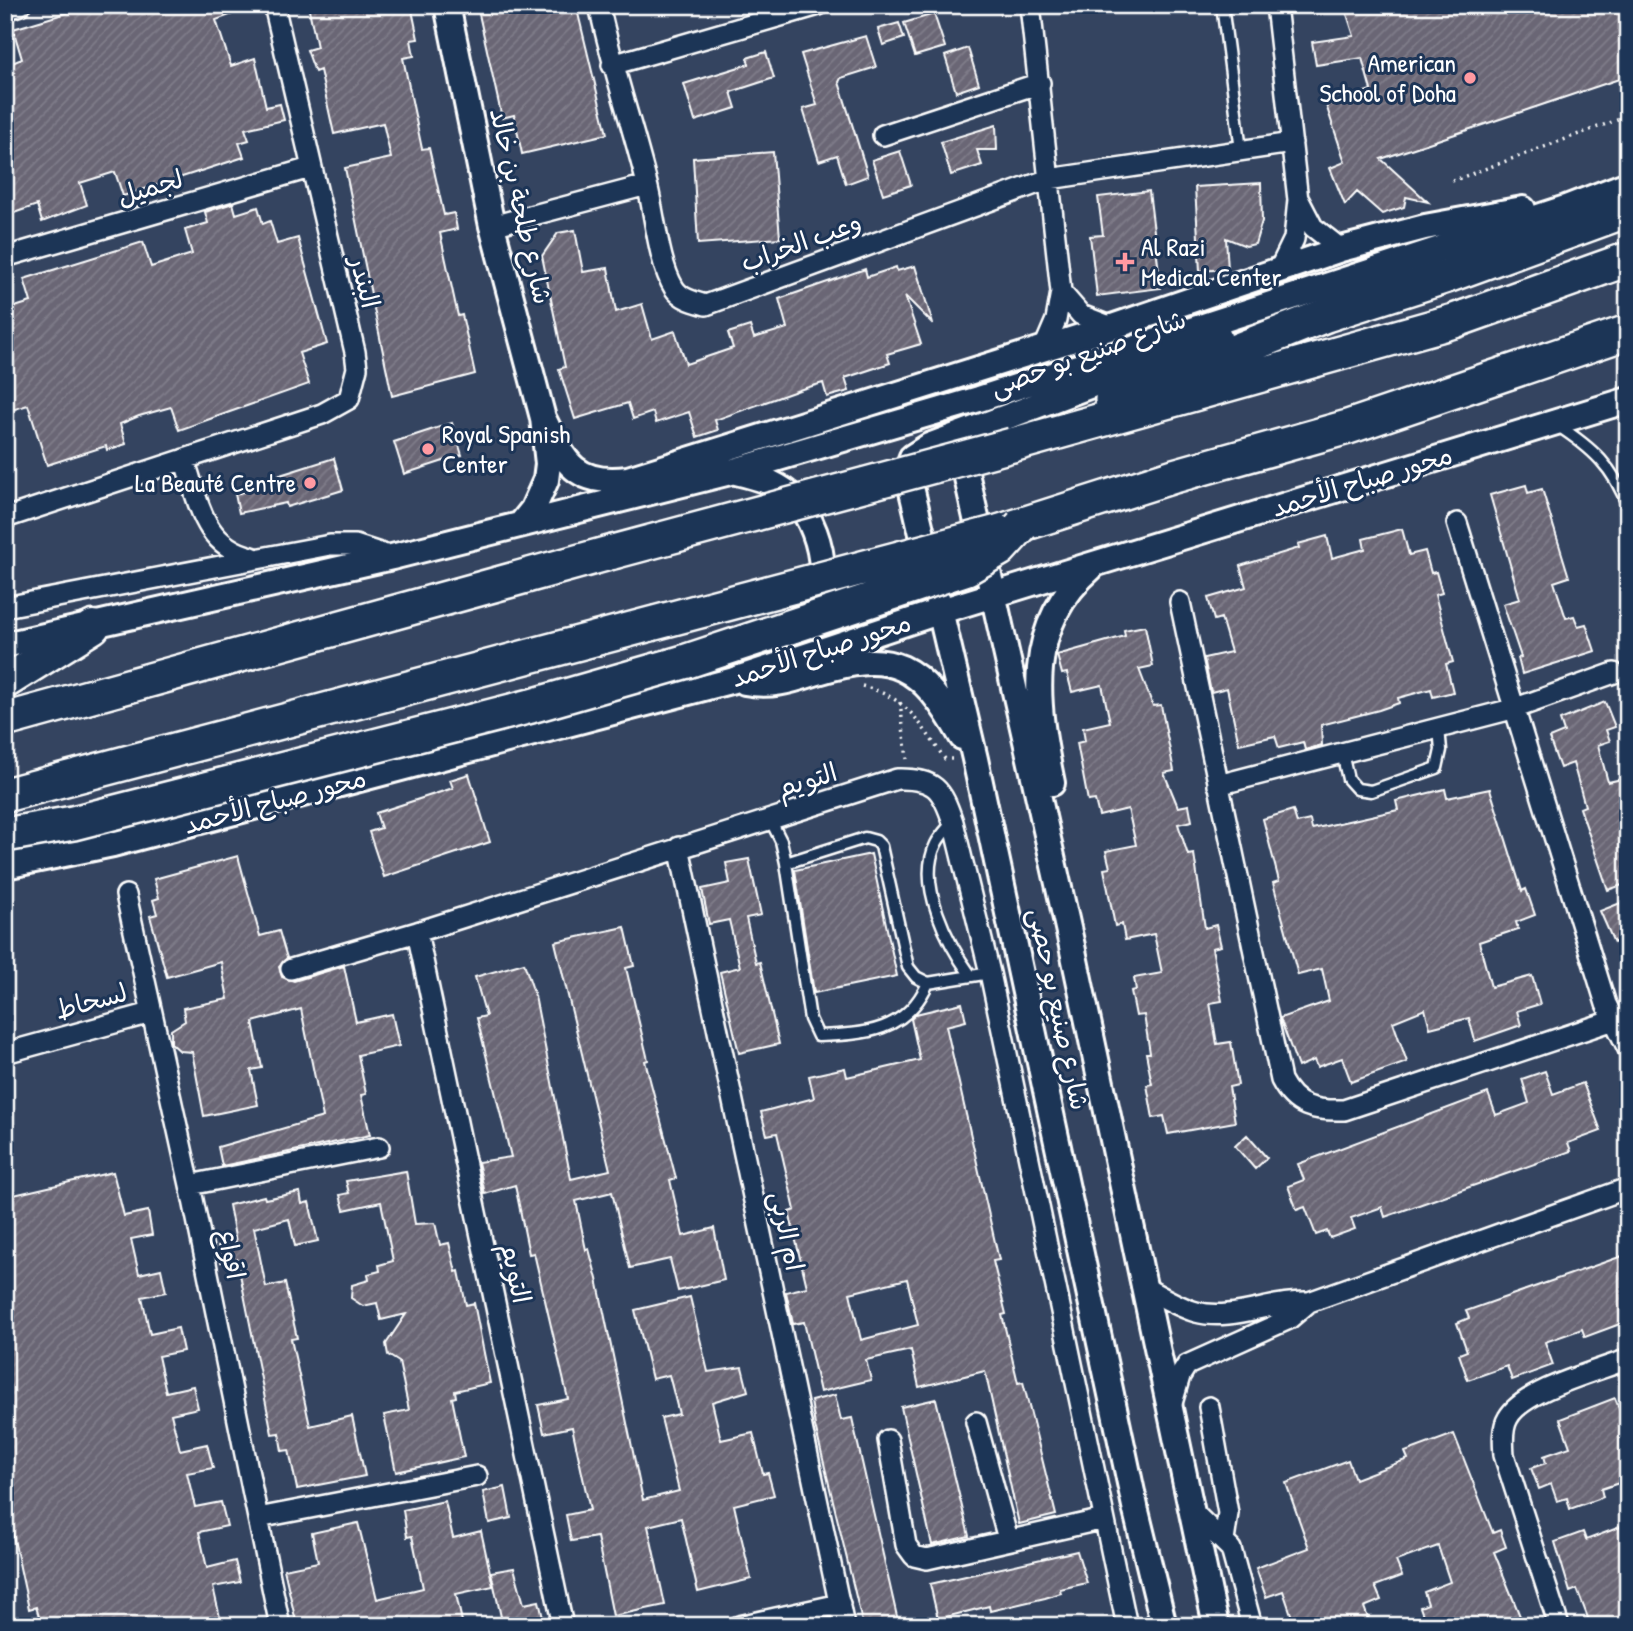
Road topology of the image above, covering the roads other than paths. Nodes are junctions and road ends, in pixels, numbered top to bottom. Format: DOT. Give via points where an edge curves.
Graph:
graph roads {
  1 [pos="20,5"];
  2 [pos="274,5"];
  3 [pos="447,5"];
  4 [pos="599,5"];
  5 [pos="819,5"];
  6 [pos="1030,5"];
  7 [pos="1223,5"];
  8 [pos="1276,5"];
  9 [pos="5,10"];
  10 [pos="612,65"];
  11 [pos="1040,83"];
  12 [pos="883,135"];
  13 [pos="1292,143"];
  14 [pos="1241,150"];
  15 [pos="310,168"];
  16 [pos="1049,179"];
  17 [pos="1628,184"];
  18 [pos="647,185"];
  19 [pos="1298,200"];
  20 [pos="1566,208"];
  21 [pos="1628,210"];
  22 [pos="492,226"];
  23 [pos="1341,249"];
  24 [pos="5,257"];
  25 [pos="1628,258"];
  26 [pos="1280,268"];
  27 [pos="1353,275"];
  28 [pos="1061,292"];
  29 [pos="1112,327"];
  30 [pos="1628,332"];
  31 [pos="1044,348"];
  32 [pos="1628,400"];
  33 [pos="939,410"];
  34 [pos="543,418"];
  35 [pos="1554,423"];
  36 [pos="1074,429"];
  37 [pos="958,434"];
  38 [pos="184,459"];
  39 [pos="734,471"];
  40 [pos="1628,507"];
  41 [pos="5,518"];
  42 [pos="1457,523"];
  43 [pos="521,524"];
  44 [pos="1021,525"];
  45 [pos="393,557"];
  46 [pos="256,558"];
  47 [pos="1098,563"];
  48 [pos="993,595"];
  49 [pos="1180,603"];
  50 [pos="5,607"];
  51 [pos="941,611"];
  52 [pos="93,627"];
  53 [pos="5,645"];
  54 [pos="1614,673"];
  55 [pos="734,680"];
  56 [pos="5,682"];
  57 [pos="1516,708"];
  58 [pos="5,720"];
  59 [pos="1439,728"];
  60 [pos="1342,753"];
  61 [pos="975,759"];
  62 [pos="1218,785"];
  63 [pos="5,795"];
  64 [pos="770,819"];
  65 [pos="953,822"];
  66 [pos="5,835"];
  67 [pos="679,847"];
  68 [pos="786,863"];
  69 [pos="5,866"];
  70 [pos="126,895"];
  71 [pos="417,932"];
  72 [pos="1072,946"];
  73 [pos="291,969"];
  74 [pos="980,975"];
  75 [pos="928,983"];
  76 [pos="150,1013"];
  77 [pos="1614,1020"];
  78 [pos="1628,1049"];
  79 [pos="5,1053"];
  80 [pos="379,1147"];
  81 [pos="190,1185"];
  82 [pos="1628,1188"];
  83 [pos="1142,1286"];
  84 [pos="1309,1301"];
  85 [pos="1628,1359"];
  86 [pos="1209,1407"];
  87 [pos="1169,1414"];
  88 [pos="976,1422"];
  89 [pos="888,1440"];
  90 [pos="477,1476"];
  91 [pos="1191,1510"];
  92 [pos="258,1518"];
  93 [pos="1104,1519"];
  94 [pos="1008,1539"];
  95 [pos="1224,1541"];
  96 [pos="840,1604"];
  97 [pos="280,1626"];
  98 [pos="563,1626"];
  99 [pos="739,1626"];
  100 [pos="844,1626"];
  101 [pos="1127,1626"];
  102 [pos="1164,1626"];
  103 [pos="1216,1626"];
  104 [pos="1252,1626"];
  105 [pos="1559,1626"];
  1 -- 9 [label="street"];
  2 -- 15 [label="street, البندر"];
  3 -- 22 [label="street, شارع طلحة بن خالد"];
  4 -- 10 [label="street, وعب الخراب"];
  5 -- 10 [label="street"];
  6 -- 11 [label="street"];
  7 -- 14 [label="lane"];
  8 -- 13 [label="street"];
  10 -- 18 [label="street, وعب الخراب"];
  11 -- 12 [label="street"];
  11 -- 16 [label="street"];
  13 -- 14 [label="street, وعب الخراب"];
  13 -- 19 [label="street"];
  14 -- 16 [label="street, وعب الخراب"];
  15 -- 24 [label="street, لجميل"];
  15 -- 38 [label="street, البندر" via="355,352 356,376 349,399 322,414"];
  16 -- 18 [label="street, وعب الخراب" via="706,305 688,300 675,289"];
  16 -- 28 [label="street"];
  17 -- 20 [label="street"];
  18 -- 22 [label="street"];
  19 -- 23 [label="street" via="1313,227"];
  19 -- 26 [label="street" via="1294,239"];
  20 -- 23 [label="street" via="1517,209"];
  20 -- 27 [label="street"];
  21 -- 36 [label="highway" via="1325,315 1162,378 1103,404"];
  22 -- 34 [label="street, شارع طلحة بن خالد"];
  23 -- 26 [label="street"];
  25 -- 36 [label="highway" via="1454,321"];
  26 -- 29 [label="street"];
  27 -- 33 [label="street"];
  27 -- 37 [label="street, شارع صنيع بو حصى" via="1324,297 1290,312"];
  28 -- 29 [label="street" via="1081,315"];
  28 -- 31 [label="street"];
  29 -- 31 [label="street"];
  30 -- 44 [label="highway" via="1348,427"];
  31 -- 34 [label="street, شارع طلحة بن خالد" via="638,477 608,480 585,476 567,463"];
  32 -- 35 [label="street, محور صباح الأحمد"];
  33 -- 37 [label="street, شارع صنيع بو حصى"];
  33 -- 39 [label="street"];
  34 -- 43 [label="street, شارع طلحة بن خالد" via="546,480"];
  35 -- 40 [label="lane" via="1607,464"];
  35 -- 47 [label="street, محور صباح الأحمد"];
  36 -- 58 [label="highway, bridge"];
  37 -- 48 [label="street, شارع صنيع بو حصى"];
  37 -- 51 [label="street, شارع صنيع بو حصى" via="918,451 908,470"];
  38 -- 41 [label="street, البندر"];
  38 -- 46 [label="street" via="213,536 227,549"];
  39 -- 43 [label="street"];
  39 -- 55 [label="street" via="767,479 793,496 811,521 821,550 821,587 817,607 807,621 766,649"];
  42 -- 57 [label="street"];
  43 -- 45 [label="street"];
  44 -- 63 [label="highway, bridge"];
  44 -- 66 [label="highway, bridge" via="1000,549 967,568 684,662 531,706 100,816"];
  45 -- 46 [label="street" via="355,545 330,545"];
  45 -- 52 [label="street"];
  46 -- 50 [label="street"];
  47 -- 48 [label="street, محور صباح الأحمد"];
  47 -- 72 [label="street" via="1070,586 1055,611 1037,695 1076,906"];
  48 -- 51 [label="street, محور صباح الأحمد"];
  48 -- 72 [label="street, شارع صنيع بو حصى"];
  49 -- 62 [label="street"];
  51 -- 55 [label="street, محور صباح الأحمد"];
  51 -- 61 [label="street, شارع صنيع بو حصى"];
  52 -- 53 [label="street"];
  52 -- 56 [label="main road"];
  54 -- 57 [label="street"];
  55 -- 61 [label="street" via="783,683 849,662 891,663 932,691"];
  55 -- 69 [label="street, محور صباح الأحمد" via="113,844"];
  57 -- 59 [label="street"];
  57 -- 77 [label="street"];
  59 -- 60 [label="street"];
  59 -- 60 [label="lane" via="1437,768 1371,791 1357,789 1348,779"];
  60 -- 62 [label="street"];
  61 -- 102 [label="street, شارع صنيع بو حصى"];
  62 -- 77 [label="street" via="1280,1080 1289,1095 1305,1106 1344,1110"];
  64 -- 65 [label="street, التويم" via="909,779 940,790"];
  64 -- 67 [label="street, التويم"];
  64 -- 68 [label="lane"];
  65 -- 74 [label="street"];
  65 -- 74 [label="lane" via="936,843 931,882 945,935"];
  67 -- 71 [label="street, التويم"];
  67 -- 96 [label="street, ام الربى"];
  68 -- 75 [label="lane" via="865,838 876,841 881,846 908,967"];
  68 -- 75 [label="lane" via="810,1019 818,1036 860,1034 899,1021 921,1000"];
  70 -- 76 [label="street, اقواع"];
  71 -- 73 [label="street, التويم"];
  71 -- 98 [label="street, التويم"];
  72 -- 83 [label="street, شارع صنيع بو حصى"];
  74 -- 75 [label="lane"];
  74 -- 93 [label="street"];
  76 -- 79 [label="street, لسحاط"];
  76 -- 81 [label="street, اقواع"];
  77 -- 78 [label="street"];
  80 -- 81 [label="street"];
  81 -- 92 [label="street, اقواع"];
  82 -- 84 [label="street"];
  83 -- 84 [label="street" via="1211,1314"];
  83 -- 87 [label="street, شارع صنيع بو حصى"];
  84 -- 87 [label="street" via="1289,1319 1187,1365"];
  85 -- 105 [label="street" via="1527,1399 1507,1419 1504,1455"];
  86 -- 95 [label="street" via="1228,1513"];
  87 -- 91 [label="street, شارع صنيع بو حصى"];
  88 -- 94 [label="street"];
  89 -- 94 [label="street" via="906,1545 914,1556 927,1559"];
  90 -- 92 [label="street"];
  91 -- 95 [label="street"];
  91 -- 103 [label="street, شارع صنيع بو حصى"];
  92 -- 97 [label="street, اقواع"];
  93 -- 94 [label="street"];
  93 -- 101 [label="street"];
  95 -- 104 [label="street" via="1231,1549"];
  96 -- 99 [label="street"];
  96 -- 100 [label="street, ام الربى"];
}
